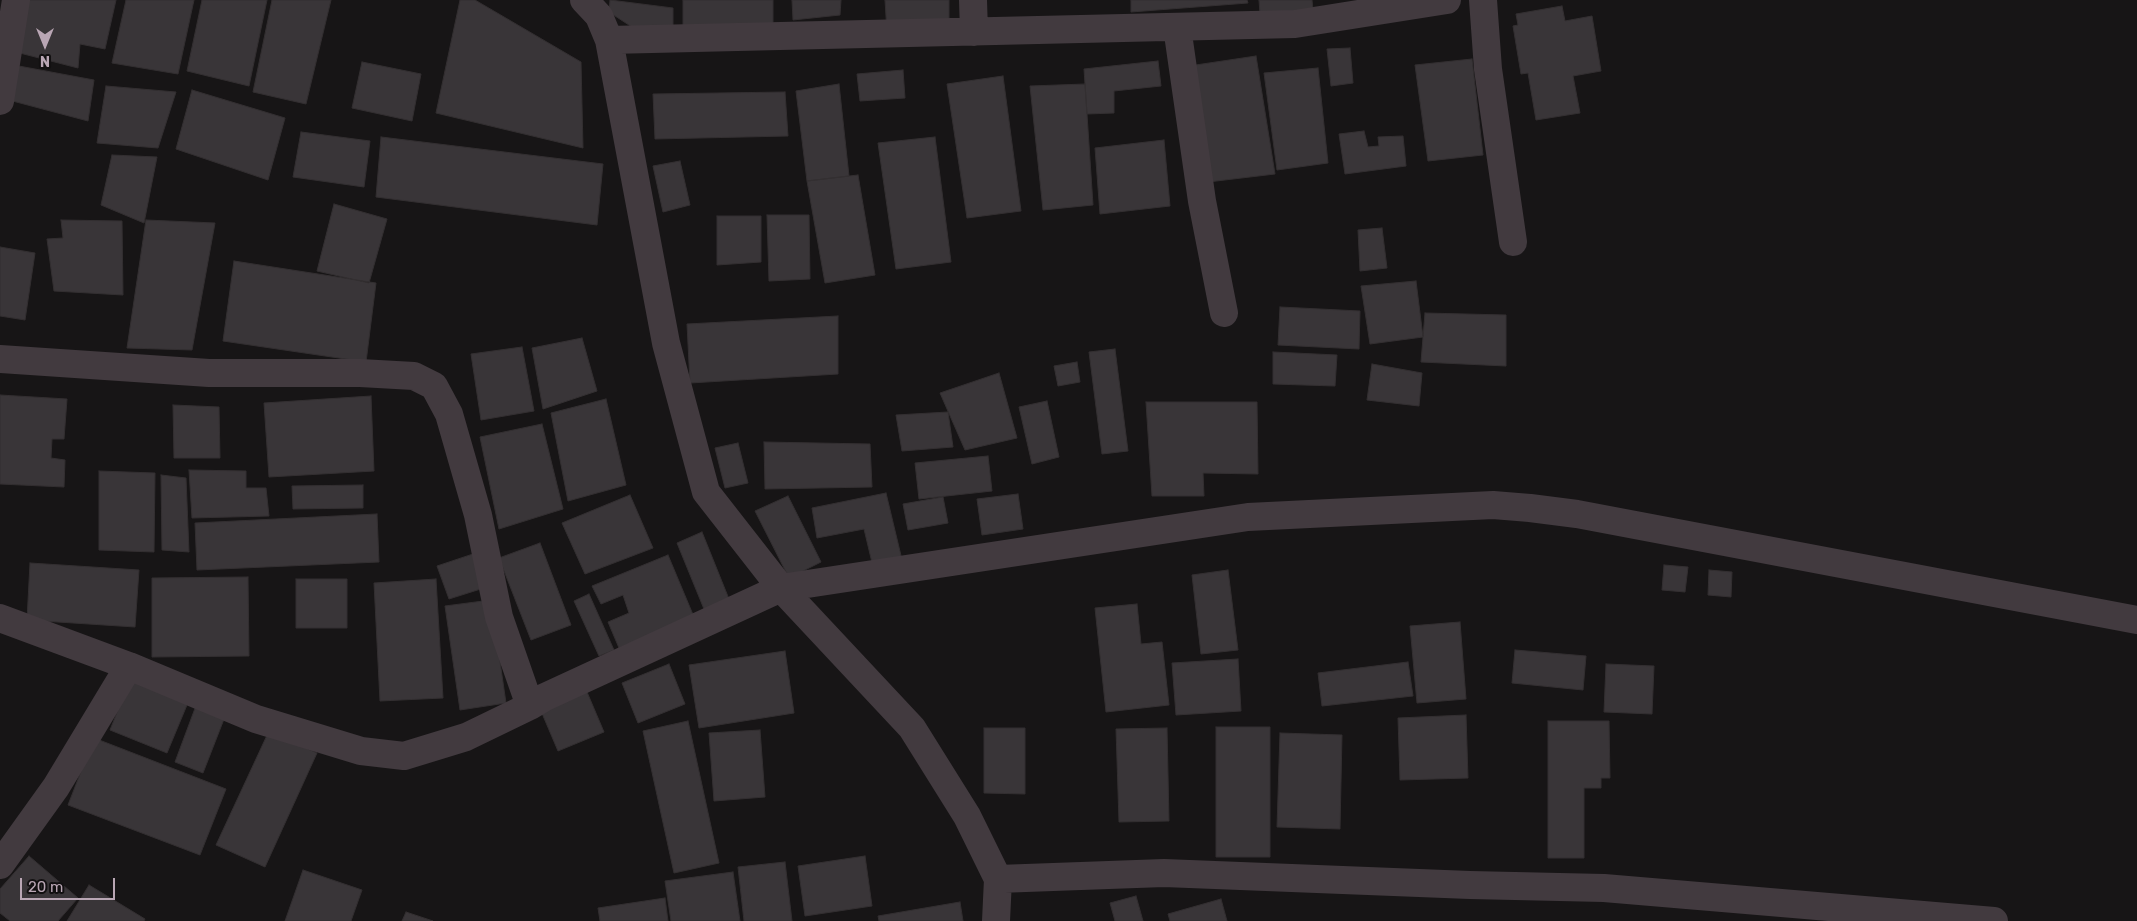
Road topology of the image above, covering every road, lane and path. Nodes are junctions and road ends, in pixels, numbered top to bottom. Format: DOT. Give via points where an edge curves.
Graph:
graph roads {
  1 [pos="16,0"];
  2 [pos="973,0"];
  3 [pos="1446,0"];
  4 [pos="1483,0"];
  5 [pos="598,14"];
  6 [pos="1177,28"];
  7 [pos="974,32"];
  8 [pos="0,101"];
  9 [pos="1513,242"];
  10 [pos="1224,313"];
  11 [pos="0,359"];
  12 [pos="781,588"];
  13 [pos="0,618"];
  14 [pos="2137,620"];
  15 [pos="129,666"];
  16 [pos="530,706"];
  17 [pos="0,865"];
  18 [pos="998,879"];
  19 [pos="996,921"];
  20 [pos="1994,921"];
  1 -- 8 [label="street"];
  2 -- 7 [label="street"];
  3 -- 6 [label="street" via="1295,24"];
  4 -- 9 [label="street" via="1488,69"];
  5 -- 7 [label="street"];
  5 -- 12 [label="street" via="666,343 706,492"];
  6 -- 7 [label="street"];
  6 -- 10 [label="street" via="1202,202"];
  11 -- 16 [label="street" via="209,373 414,376 434,386 449,414 478,515 499,617"];
  12 -- 14 [label="street" via="1248,517 1493,505 1577,514"];
  12 -- 16 [label="street"];
  12 -- 18 [label="street" via="912,728 967,816"];
  13 -- 15 [label="street"];
  15 -- 16 [label="street" via="256,719 361,751 404,756 466,736"];
  15 -- 17 [label="street" via="56,787"];
  18 -- 19 [label="street"];
  18 -- 20 [label="street" via="1164,873 1604,888"];
}
